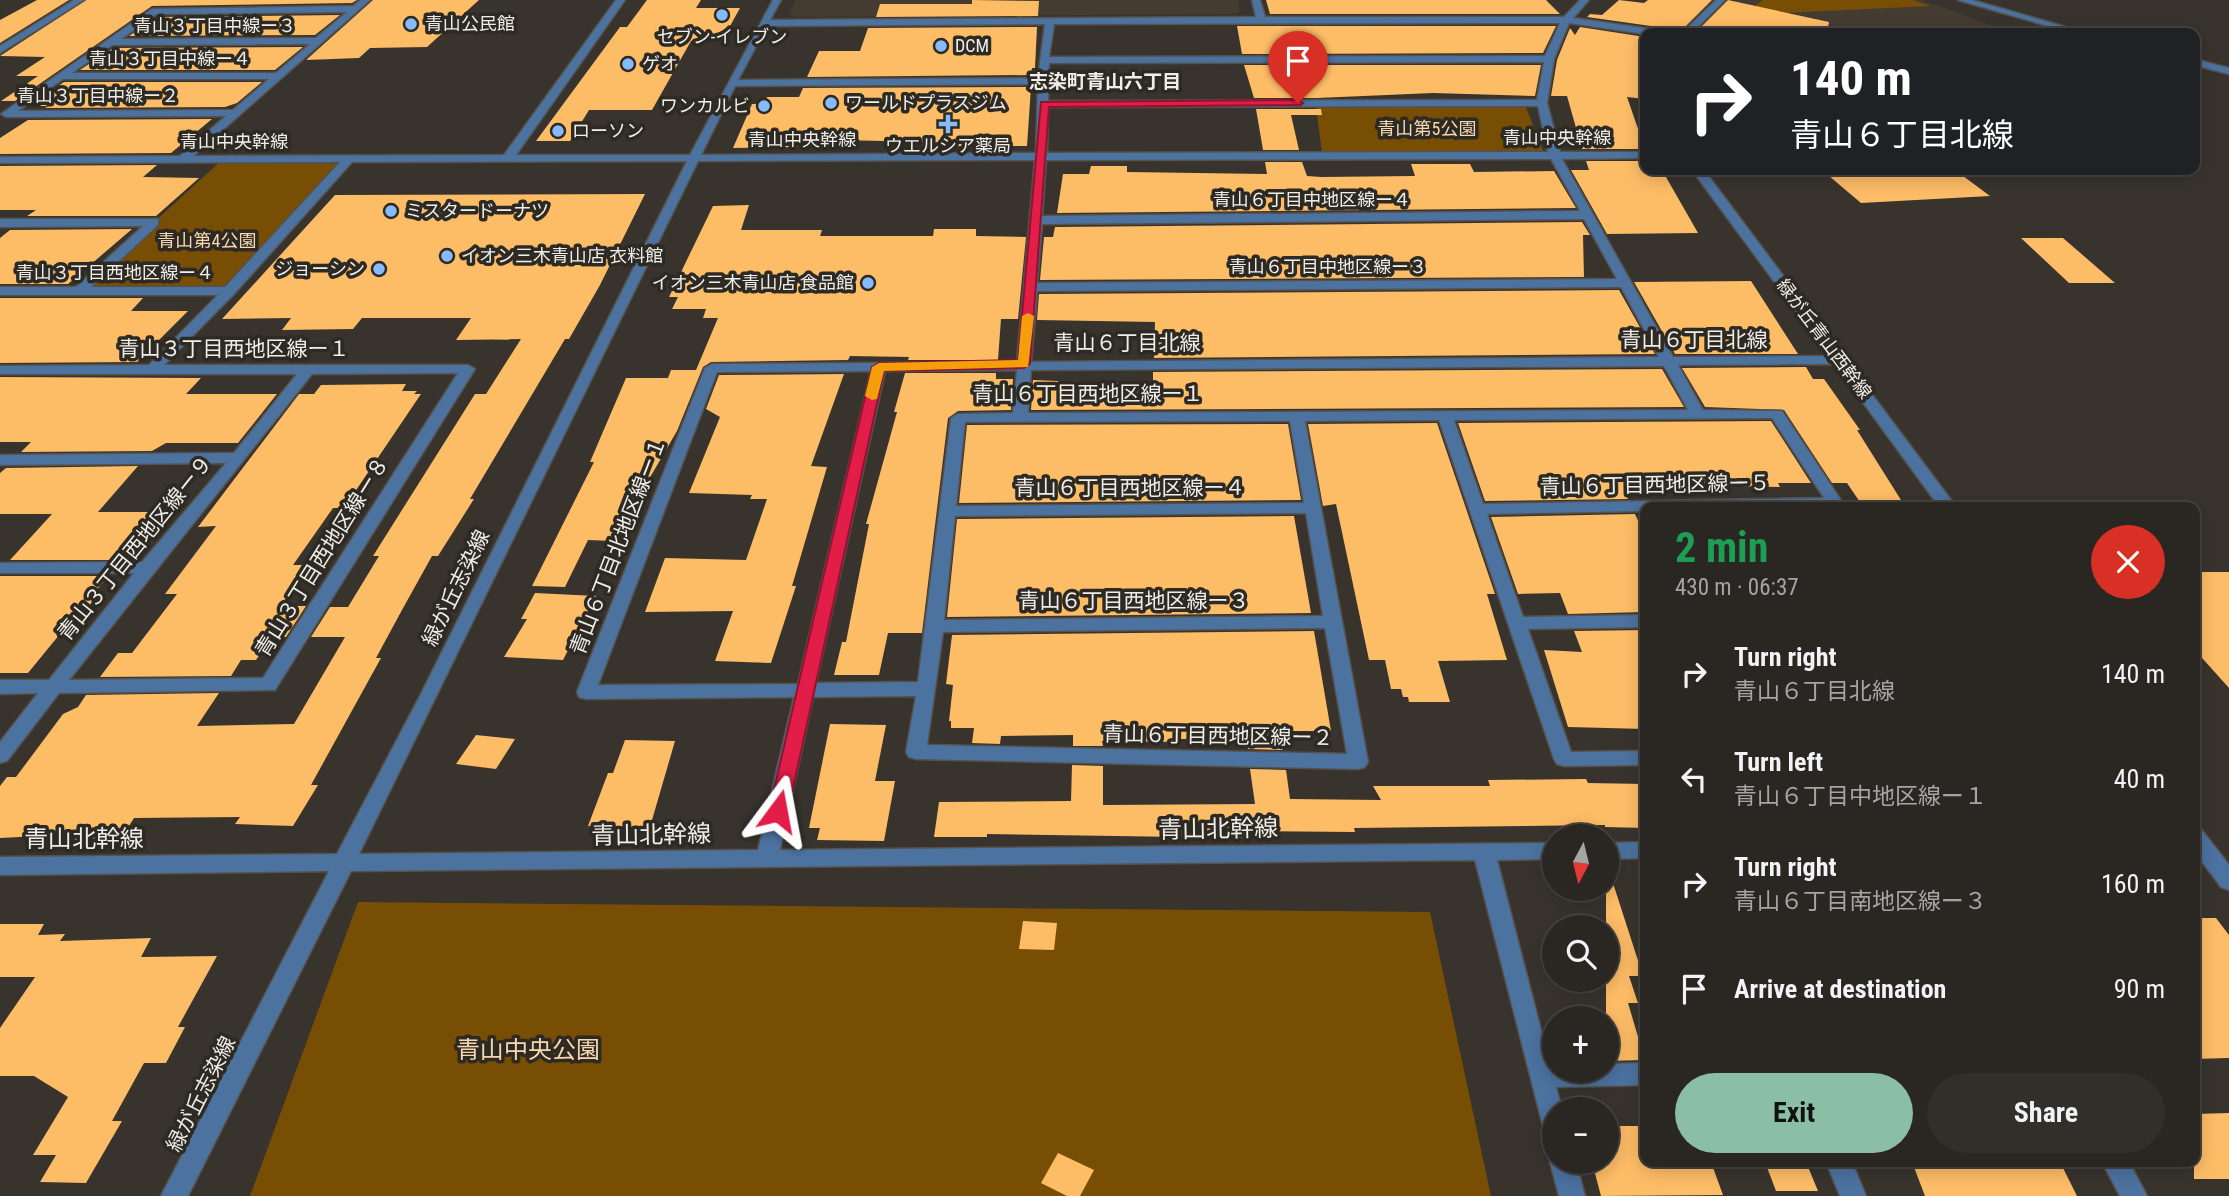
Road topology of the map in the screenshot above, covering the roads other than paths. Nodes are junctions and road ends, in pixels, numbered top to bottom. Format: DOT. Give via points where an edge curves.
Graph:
graph roads {
  1 [pos="80,0"];
  2 [pos="366,0"];
  3 [pos="621,0"];
  4 [pos="777,0"];
  5 [pos="1256,0"];
  6 [pos="1584,0"];
  7 [pos="1721,0"];
  8 [pos="1962,0"];
  9 [pos="356,9"];
  10 [pos="1261,20"];
  11 [pos="1566,20"];
  12 [pos="1050,21"];
  13 [pos="765,23"];
  14 [pos="1692,28"];
  15 [pos="2064,28"];
  16 [pos="1640,30"];
  17 [pos="319,41"];
  18 [pos="111,42"];
  19 [pos="0,50"];
  20 [pos="1549,59"];
  21 [pos="1044,60"];
  22 [pos="2200,64"];
  23 [pos="2229,71"];
  24 [pos="61,76"];
  25 [pos="278,76"];
  26 [pos="1044,81"];
  27 [pos="731,83"];
  28 [pos="1542,103"];
  29 [pos="1044,104"];
  30 [pos="235,113"];
  31 [pos="1640,155"];
  32 [pos="1555,156"];
  33 [pos="508,158"];
  34 [pos="694,158"];
  35 [pos="1041,158"];
  36 [pos="349,159"];
  37 [pos="0,160"];
  38 [pos="182,160"];
  39 [pos="1702,175"];
  40 [pos="1588,215"];
  41 [pos="1036,220"];
  42 [pos="0,223"];
  43 [pos="1626,283"];
  44 [pos="1030,287"];
  45 [pos="0,291"];
  46 [pos="79,291"];
  47 [pos="229,291"];
  48 [pos="1839,360"];
  49 [pos="1669,362"];
  50 [pos="1024,364"];
  51 [pos="879,367"];
  52 [pos="468,369"];
  53 [pos="0,370"];
  54 [pos="152,370"];
  55 [pos="307,370"];
  56 [pos="1697,413"];
  57 [pos="1020,416"];
  58 [pos="1297,417"];
  59 [pos="1445,417"];
  60 [pos="238,458"];
  61 [pos="0,460"];
  62 [pos="1834,502"];
  63 [pos="1945,502"];
  64 [pos="1640,507"];
  65 [pos="1313,508"];
  66 [pos="1476,509"];
  67 [pos="948,511"];
  68 [pos="147,567"];
  69 [pos="0,568"];
  70 [pos="1640,621"];
  71 [pos="1333,622"];
  72 [pos="1515,623"];
  73 [pos="934,626"];
  74 [pos="0,687"];
  75 [pos="53,687"];
  76 [pos="806,689"];
  77 [pos="927,689"];
  78 [pos="0,756"];
  79 [pos="1640,758"];
  80 [pos="2200,845"];
  81 [pos="1640,850"];
  82 [pos="1619,851"];
  83 [pos="1484,852"];
  84 [pos="1542,852"];
  85 [pos="767,859"];
  86 [pos="344,864"];
  87 [pos="0,866"];
  88 [pos="2229,881"];
  89 [pos="1640,1074"];
  90 [pos="1541,1076"];
  91 [pos="1546,1097"];
  92 [pos="1841,1167"];
  93 [pos="2118,1167"];
  94 [pos="1566,1174"];
  95 [pos="174,1196"];
  96 [pos="1572,1196"];
  97 [pos="1853,1196"];
  98 [pos="2134,1196"];
  1 -- 19 [label="street"];
  2 -- 9 [label="street"];
  3 -- 33 [label="street"];
  4 -- 13 [label="street, 緑が丘志染線"];
  5 -- 10 [label="street"];
  6 -- 11 [label="street"];
  7 -- 14 [label="street"];
  8 -- 15 [label="street"];
  9 -- 17 [label="street"];
  9 -- 18 [label="street, 青山３丁目中線ー２" via="155,11"];
  10 -- 11 [label="street"];
  10 -- 12 [label="street"];
  11 -- 16 [label="street"];
  11 -- 20 [label="street"];
  12 -- 13 [label="street"];
  12 -- 21 [label="street"];
  13 -- 27 [label="street, 緑が丘志染線"];
  17 -- 18 [label="street, 青山３丁目中線ー３"];
  17 -- 25 [label="street"];
  18 -- 24 [label="street, 青山３丁目中線ー２"];
  20 -- 21 [label="street"];
  20 -- 28 [label="street"];
  21 -- 26 [label="street"];
  22 -- 23 [label="street"];
  24 -- 25 [label="street, 青山３丁目中線ー４"];
  24 -- 30 [label="street, 青山３丁目中線ー２" via="6,114"];
  25 -- 30 [label="street"];
  26 -- 27 [label="street"];
  26 -- 29 [label="street"];
  27 -- 34 [label="street, 緑が丘志染線"];
  28 -- 29 [label="street"];
  28 -- 32 [label="street"];
  29 -- 35 [label="street"];
  30 -- 38 [label="street"];
  31 -- 32 [label="street, 青山中央幹線"];
  32 -- 35 [label="street, 青山中央幹線"];
  32 -- 40 [label="street"];
  33 -- 34 [label="street, 青山中央幹線"];
  33 -- 36 [label="street, 青山中央幹線"];
  34 -- 35 [label="street, 青山中央幹線"];
  34 -- 86 [label="street, 緑が丘志染線"];
  35 -- 41 [label="street"];
  36 -- 38 [label="street, 青山中央幹線"];
  36 -- 47 [label="street"];
  37 -- 38 [label="street, 青山中央幹線"];
  39 -- 48 [label="street, 緑が丘青山西幹線"];
  40 -- 41 [label="street, 青山６丁目中地区線ー４"];
  40 -- 43 [label="street"];
  41 -- 44 [label="street"];
  42 -- 46 [label="street" via="154,222"];
  43 -- 44 [label="street, 青山６丁目中地区線ー３"];
  43 -- 49 [label="street"];
  44 -- 50 [label="street"];
  45 -- 46 [label="street, 青山３丁目西地区線ー４"];
  46 -- 47 [label="street, 青山３丁目西地区線ー４"];
  47 -- 54 [label="street"];
  48 -- 49 [label="street, 青山６丁目北線"];
  48 -- 63 [label="street, 緑が丘青山西幹線"];
  49 -- 50 [label="street, 青山６丁目北線"];
  49 -- 56 [label="street"];
  50 -- 51 [label="street, 青山６丁目北線"];
  50 -- 57 [label="street"];
  51 -- 76 [label="street"];
  51 -- 76 [label="street, 青山６丁目北地区線ー１" via="712,368 586,692"];
  52 -- 55 [label="street, 青山３丁目西地区線ー１"];
  52 -- 75 [label="street, 青山３丁目西地区線ー８" via="268,685"];
  53 -- 54 [label="street, 青山３丁目西地区線ー１"];
  54 -- 55 [label="street, 青山３丁目西地区線ー１"];
  55 -- 60 [label="street, 青山３丁目西地区線ー９"];
  56 -- 59 [label="street, 青山６丁目西地区線ー１"];
  56 -- 62 [label="street, 青山６丁目西地区線ー１" via="1777,414"];
  57 -- 58 [label="street, 青山６丁目西地区線ー１"];
  57 -- 67 [label="street, 青山６丁目西地区線ー１" via="958,418"];
  58 -- 59 [label="street, 青山６丁目西地区線ー１"];
  58 -- 65 [label="street, 青山６丁目西地区線ー２"];
  59 -- 66 [label="street"];
  60 -- 61 [label="street"];
  60 -- 68 [label="street, 青山３丁目西地区線ー９"];
  64 -- 66 [label="street, 青山６丁目西地区線ー５"];
  65 -- 67 [label="street, 青山６丁目西地区線ー４"];
  65 -- 71 [label="street, 青山６丁目西地区線ー２"];
  66 -- 72 [label="street"];
  67 -- 73 [label="street, 青山６丁目西地区線ー１"];
  68 -- 69 [label="street"];
  68 -- 75 [label="street, 青山３丁目西地区線ー９"];
  70 -- 72 [label="street"];
  71 -- 73 [label="street, 青山６丁目西地区線ー３"];
  71 -- 77 [label="street, 青山６丁目西地区線ー２" via="1358,762 916,752"];
  72 -- 79 [label="street" via="1564,759"];
  73 -- 77 [label="street, 青山６丁目西地区線ー１"];
  74 -- 75 [label="street, 青山３丁目西地区線ー８"];
  75 -- 78 [label="street, 青山３丁目西地区線ー９"];
  76 -- 77 [label="street"];
  76 -- 85 [label="street"];
  80 -- 88 [label="street"];
  81 -- 82 [label="street"];
  83 -- 84 [label="street, 青山北幹線"];
  83 -- 85 [label="street, 青山北幹線"];
  83 -- 90 [label="street"];
  85 -- 86 [label="street, 青山北幹線"];
  86 -- 87 [label="street, 青山北幹線"];
  86 -- 95 [label="street, 緑が丘志染線"];
  89 -- 90 [label="street"];
  90 -- 91 [label="street"];
  92 -- 97 [label="street"];
  93 -- 98 [label="street"];
  94 -- 96 [label="street"];
}
